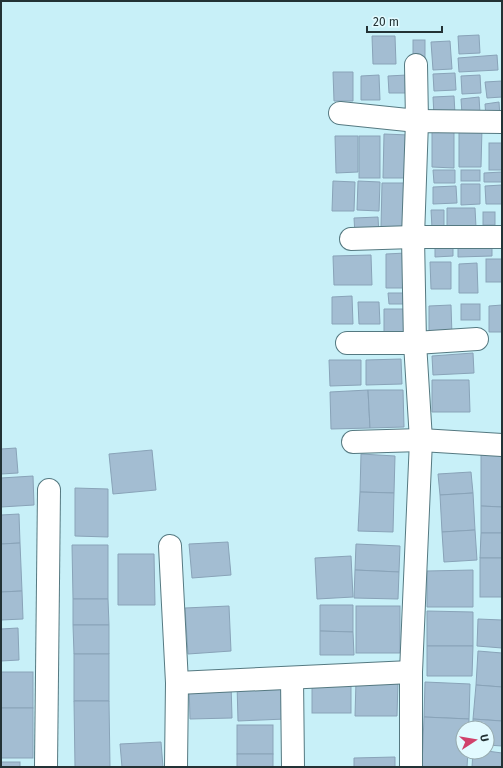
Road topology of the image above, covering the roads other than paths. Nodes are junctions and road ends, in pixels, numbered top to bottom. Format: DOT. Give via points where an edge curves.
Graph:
graph roads {
  1 [pos="416,66"];
  2 [pos="340,113"];
  3 [pos="417,121"];
  4 [pos="502,122"];
  5 [pos="413,237"];
  6 [pos="502,237"];
  7 [pos="351,240"];
  8 [pos="477,339"];
  9 [pos="347,343"];
  10 [pos="415,343"];
  11 [pos="421,440"];
  12 [pos="353,442"];
  13 [pos="502,445"];
  14 [pos="49,490"];
  15 [pos="170,546"];
  16 [pos="411,672"];
  17 [pos="292,678"];
  18 [pos="177,682"];
  19 [pos="46,767"];
  20 [pos="176,767"];
  21 [pos="293,767"];
  22 [pos="411,767"];
  1 -- 3 [label="street"];
  2 -- 3 [label="street"];
  3 -- 4 [label="street"];
  3 -- 5 [label="street"];
  5 -- 6 [label="street"];
  5 -- 7 [label="street"];
  5 -- 10 [label="street"];
  8 -- 10 [label="street"];
  9 -- 10 [label="street"];
  10 -- 11 [label="street"];
  11 -- 12 [label="street"];
  11 -- 13 [label="street"];
  11 -- 16 [label="street"];
  14 -- 19 [label="street"];
  15 -- 18 [label="street"];
  16 -- 17 [label="street"];
  16 -- 22 [label="street"];
  17 -- 18 [label="street"];
  17 -- 21 [label="street"];
  18 -- 20 [label="street"];
}
